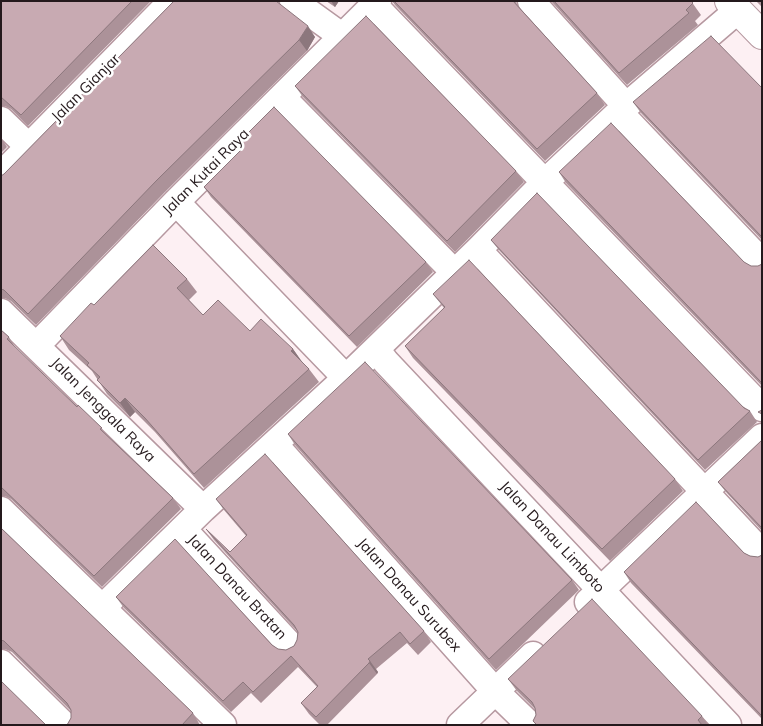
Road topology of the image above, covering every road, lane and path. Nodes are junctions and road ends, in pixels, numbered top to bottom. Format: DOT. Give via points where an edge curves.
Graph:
graph roads {
  1 [pos="172,1"];
  2 [pos="293,1"];
  3 [pos="531,1"];
  4 [pos="376,3"];
  5 [pos="732,4"];
  6 [pos="762,35"];
  7 [pos="343,37"];
  8 [pos="282,97"];
  9 [pos="623,109"];
  10 [pos="1,120"];
  11 [pos="28,146"];
  12 [pos="1,175"];
  13 [pos="545,182"];
  14 [pos="176,202"];
  15 [pos="478,250"];
  16 [pos="762,262"];
  17 [pos="454,272"];
  18 [pos="1,312"];
  19 [pos="37,345"];
  20 [pos="376,349"];
  21 [pos="346,378"];
  22 [pos="762,408"];
  23 [pos="762,437"];
  24 [pos="282,453"];
  25 [pos="705,492"];
  26 [pos="203,509"];
  27 [pos="4,517"];
  28 [pos="184,529"];
  29 [pos="762,553"];
  30 [pos="602,590"];
  31 [pos="102,608"];
  32 [pos="573,617"];
  33 [pos="552,637"];
  34 [pos="291,646"];
  35 [pos="1,663"];
  36 [pos="495,691"];
  37 [pos="64,725"];
  38 [pos="223,725"];
  39 [pos="460,725"];
  40 [pos="530,725"];
  41 [pos="728,725"];
  1 -- 11 [label="street, Jalan Gianjar"];
  2 -- 7 [label="street"];
  3 -- 9 [label="street"];
  4 -- 7 [label="street, Jalan Kutai Raya"];
  4 -- 13 [label="street"];
  5 -- 6 [label="street"];
  5 -- 9 [label="street"];
  7 -- 8 [label="street, Jalan Kutai Raya"];
  8 -- 14 [label="street, Jalan Kutai Raya"];
  8 -- 17 [label="street"];
  9 -- 13 [label="street"];
  9 -- 16 [label="street"];
  10 -- 11 [label="street"];
  11 -- 12 [label="street, Jalan Gianjar"];
  13 -- 15 [label="street"];
  13 -- 22 [label="street"];
  14 -- 19 [label="street, Jalan Kutai Raya"];
  14 -- 21 [label="street"];
  15 -- 17 [label="street"];
  15 -- 25 [label="street"];
  17 -- 20 [label="street"];
  18 -- 19 [label="street, Jalan Jenggala Raya"];
  19 -- 26 [label="street, Jalan Jenggala Raya"];
  20 -- 21 [label="street"];
  20 -- 30 [label="street, Jalan Danau Limboto"];
  21 -- 24 [label="street"];
  23 -- 25 [label="street"];
  24 -- 26 [label="street"];
  24 -- 36 [label="street, Jalan Danau Surubex"];
  25 -- 29 [label="street"];
  25 -- 30 [label="street"];
  26 -- 28 [label="street"];
  27 -- 31 [label="street"];
  28 -- 31 [label="street"];
  28 -- 34 [label="street, Jalan Danau Bratan"];
  30 -- 32 [label="street"];
  30 -- 41 [label="street, Jalan Danau Limboto"];
  31 -- 38 [label="street"];
  33 -- 36 [label="street"];
  35 -- 37 [label="street"];
  36 -- 39 [label="street"];
  36 -- 40 [label="street, Jalan Danau Surubex"];
}
